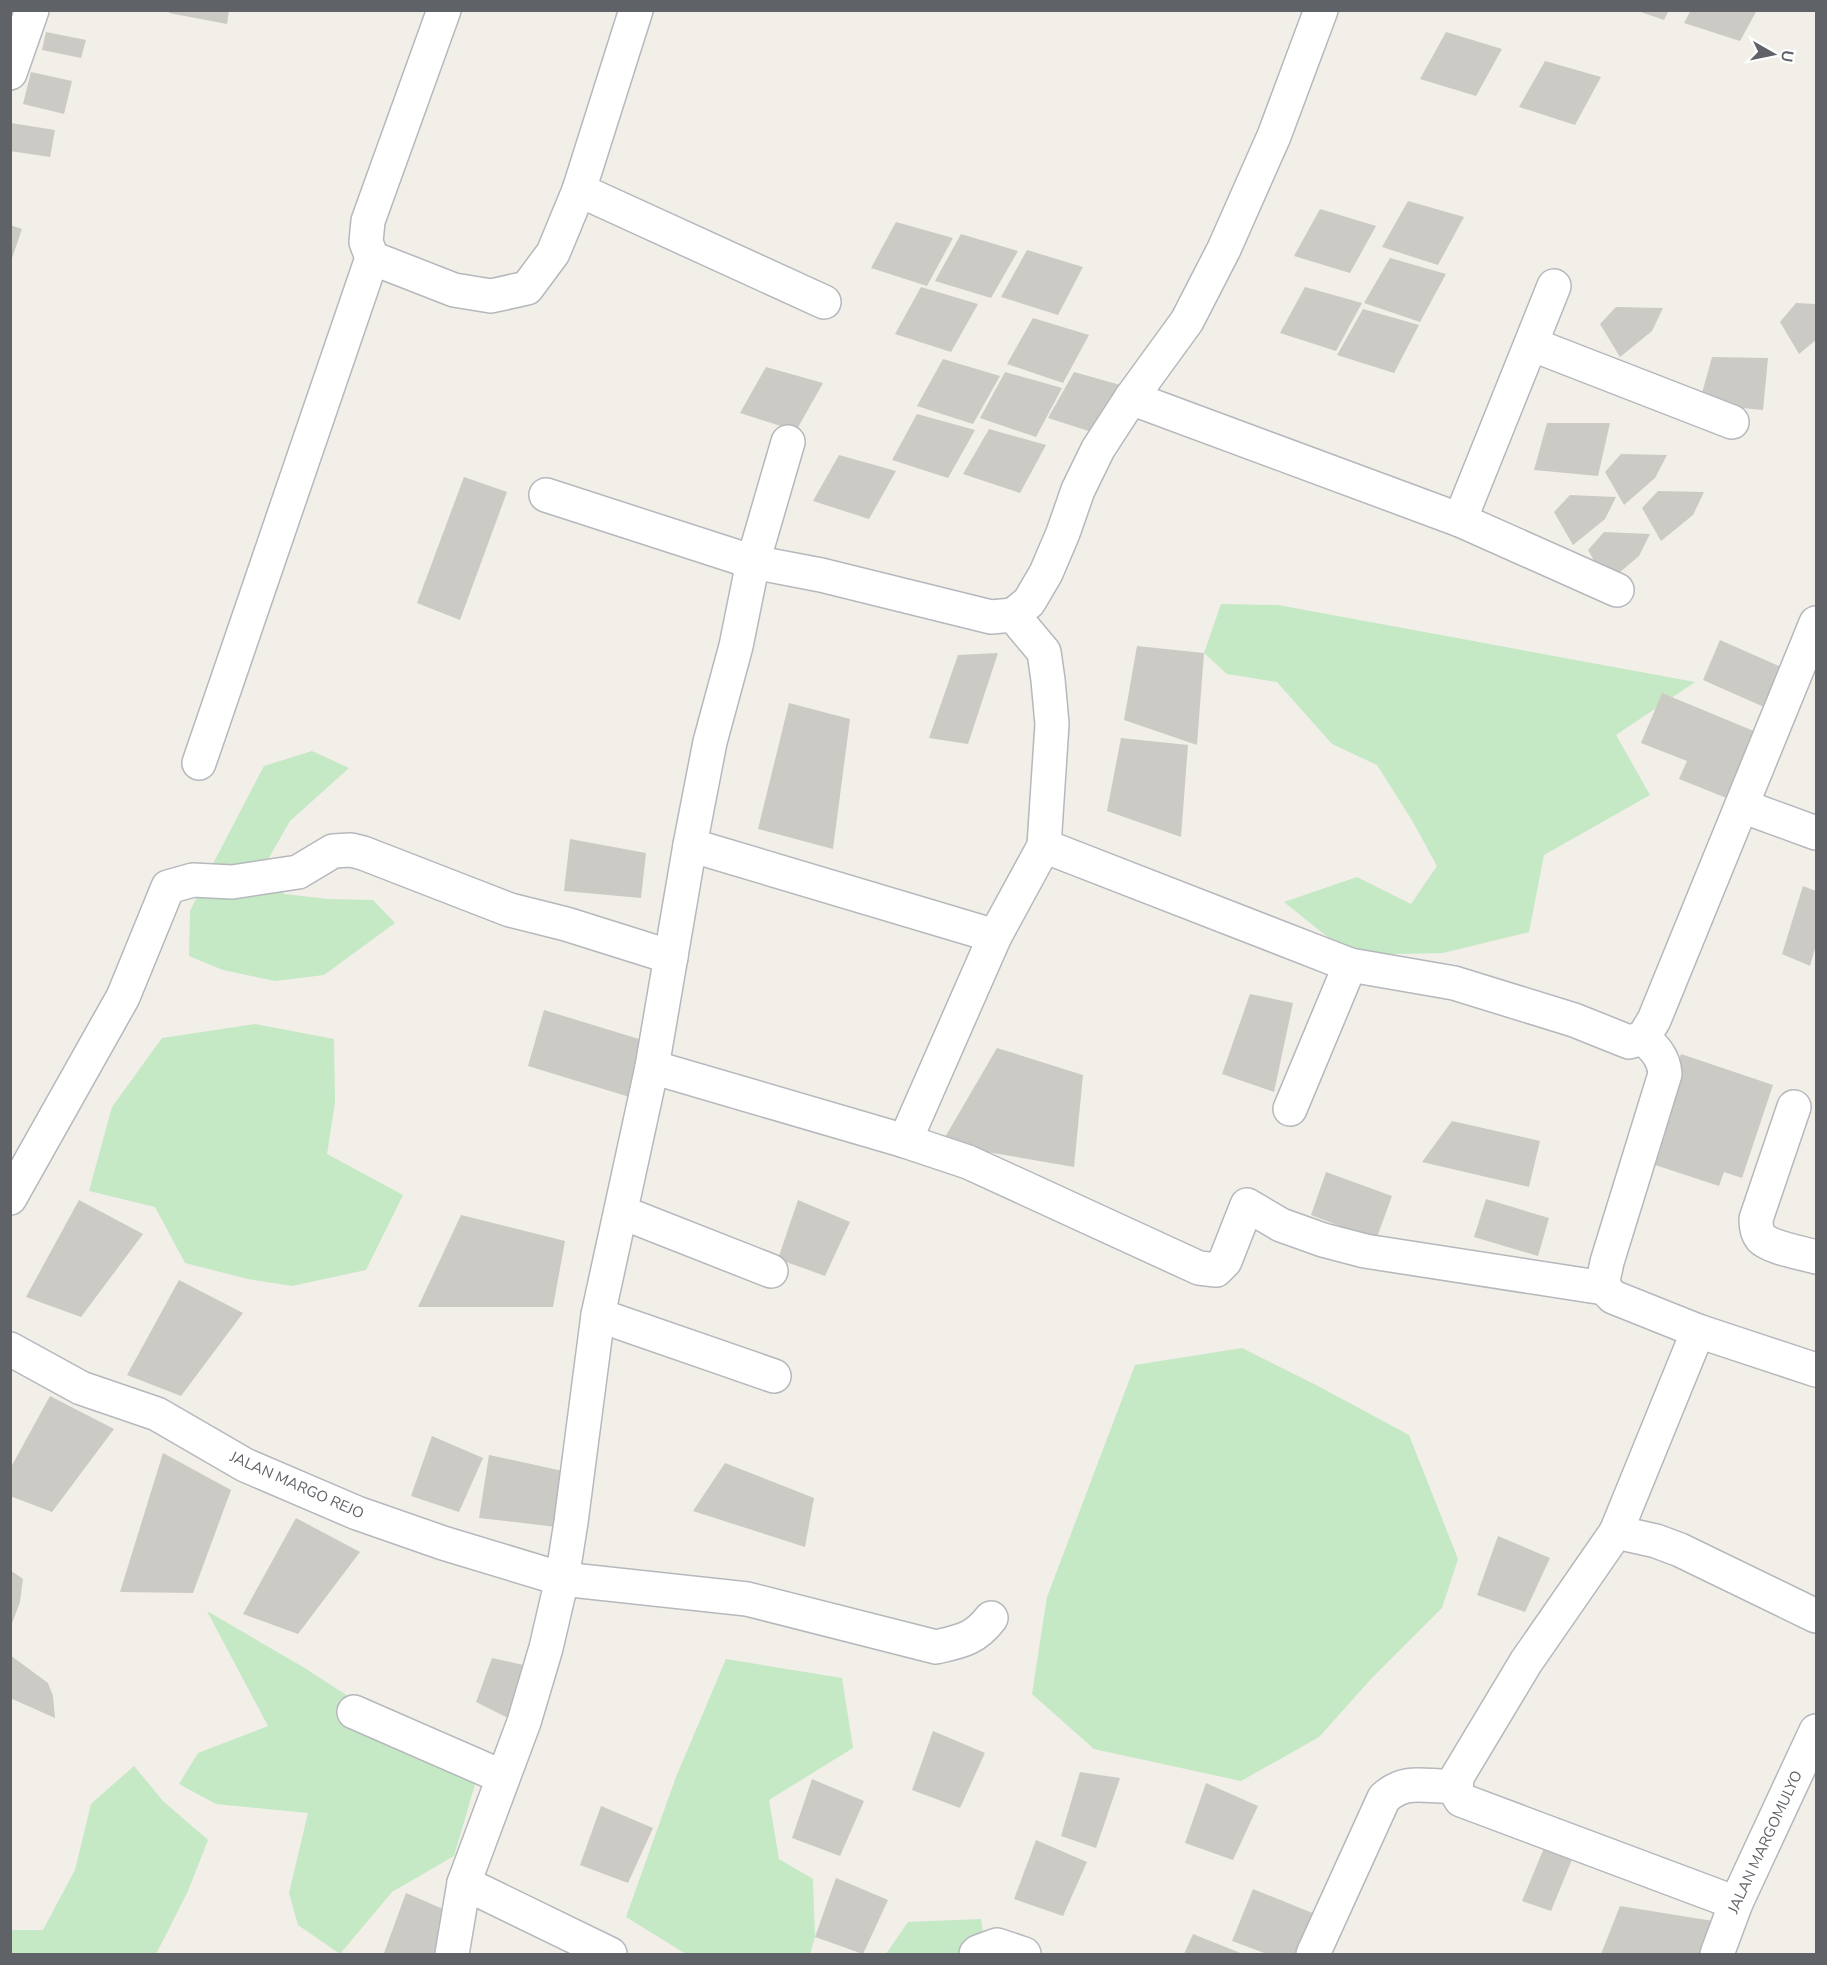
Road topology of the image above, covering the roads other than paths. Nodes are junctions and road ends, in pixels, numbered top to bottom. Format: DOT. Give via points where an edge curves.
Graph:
graph roads {
  1 [pos="32,10"];
  2 [pos="444,10"];
  3 [pos="636,10"];
  4 [pos="1320,10"];
  5 [pos="10,73"];
  6 [pos="579,190"];
  7 [pos="372,258"];
  8 [pos="1554,286"];
  9 [pos="824,302"];
  10 [pos="1531,344"];
  11 [pos="1131,398"];
  12 [pos="1732,422"];
  13 [pos="788,442"];
  14 [pos="546,495"];
  15 [pos="1460,520"];
  16 [pos="753,562"];
  17 [pos="1617,590"];
  18 [pos="1013,615"];
  19 [pos="1816,623"];
  20 [pos="199,763"];
  21 [pos="1742,806"];
  22 [pos="1816,833"];
  23 [pos="690,845"];
  24 [pos="1044,846"];
  25 [pos="995,936"];
  26 [pos="671,957"];
  27 [pos="1350,965"];
  28 [pos="1643,1038"];
  29 [pos="652,1067"];
  30 [pos="1794,1107"];
  31 [pos="1290,1109"];
  32 [pos="905,1141"];
  33 [pos="10,1198"];
  34 [pos="621,1212"];
  35 [pos="1816,1257"];
  36 [pos="771,1271"];
  37 [pos="1604,1288"];
  38 [pos="598,1315"];
  39 [pos="1698,1331"];
  40 [pos="10,1349"];
  41 [pos="1816,1370"];
  42 [pos="774,1376"];
  43 [pos="1616,1532"];
  44 [pos="562,1579"];
  45 [pos="1816,1616"];
  46 [pos="991,1618"];
  47 [pos="354,1712"];
  48 [pos="1816,1731"];
  49 [pos="503,1777"];
  50 [pos="1455,1786"];
  51 [pos="464,1883"];
  52 [pos="1736,1903"];
  53 [pos="452,1954"];
  54 [pos="610,1954"];
  55 [pos="976,1954"];
  56 [pos="1024,1954"];
  57 [pos="1313,1954"];
  58 [pos="1717,1954"];
  1 -- 5 [label="street"];
  2 -- 7 [label="street" via="368,220 366,242"];
  3 -- 6 [label="street"];
  4 -- 11 [label="street" via="1274,136 1224,249 1187,321"];
  6 -- 7 [label="street" via="553,253 527,288 491,296 454,290"];
  6 -- 9 [label="street"];
  7 -- 20 [label="street"];
  8 -- 10 [label="street"];
  10 -- 12 [label="street"];
  10 -- 15 [label="street"];
  11 -- 15 [label="street"];
  11 -- 18 [label="street" via="1098,449 1078,490 1046,573 1029,602"];
  13 -- 16 [label="street"];
  14 -- 16 [label="street"];
  15 -- 17 [label="street"];
  16 -- 18 [label="street" via="991,617"];
  16 -- 23 [label="street"];
  18 -- 24 [label="street" via="1044,652 1048,680 1052,724"];
  19 -- 21 [label="street"];
  21 -- 22 [label="street"];
  21 -- 28 [label="street" via="1654,1020"];
  23 -- 25 [label="street"];
  23 -- 26 [label="street"];
  24 -- 25 [label="street"];
  24 -- 27 [label="street"];
  25 -- 32 [label="street"];
  26 -- 29 [label="street"];
  26 -- 33 [label="street" via="510,910 351,850 333,851 297,872 232,882 193,880 168,887 123,997"];
  27 -- 28 [label="street" via="1454,983 1574,1020 1629,1042"];
  27 -- 31 [label="street"];
  28 -- 37 [label="street" via="1655,1049 1665,1074 1607,1262"];
  29 -- 32 [label="street"];
  29 -- 34 [label="street"];
  30 -- 35 [label="street" via="1756,1219 1757,1229 1770,1244"];
  32 -- 37 [label="street" via="968,1162 1199,1268 1216,1270 1225,1261 1247,1204 1281,1225 1365,1251"];
  34 -- 36 [label="street"];
  34 -- 38 [label="street"];
  37 -- 39 [label="street" via="1613,1297"];
  38 -- 42 [label="street"];
  38 -- 44 [label="street"];
  39 -- 41 [label="street"];
  39 -- 43 [label="street"];
  40 -- 44 [label="street, JALAN MARGO REJO" via="81,1388 157,1414 245,1465 357,1513"];
  43 -- 45 [label="street" via="1680,1550"];
  43 -- 50 [label="street" via="1526,1662 1461,1768"];
  44 -- 46 [label="street, JALAN MARGO REJO" via="747,1599 936,1647 980,1632"];
  44 -- 49 [label="street" via="524,1722"];
  47 -- 49 [label="street"];
  48 -- 52 [label="street, JALAN MARGOMULYO"];
  49 -- 51 [label="street"];
  50 -- 52 [label="street" via="1461,1800"];
  50 -- 57 [label="street" via="1400,1786 1384,1798"];
  51 -- 53 [label="street"];
  51 -- 54 [label="street"];
  52 -- 58 [label="street, JALAN MARGOMULYO"];
  55 -- 56 [label="street" via="998,1945"];
}
